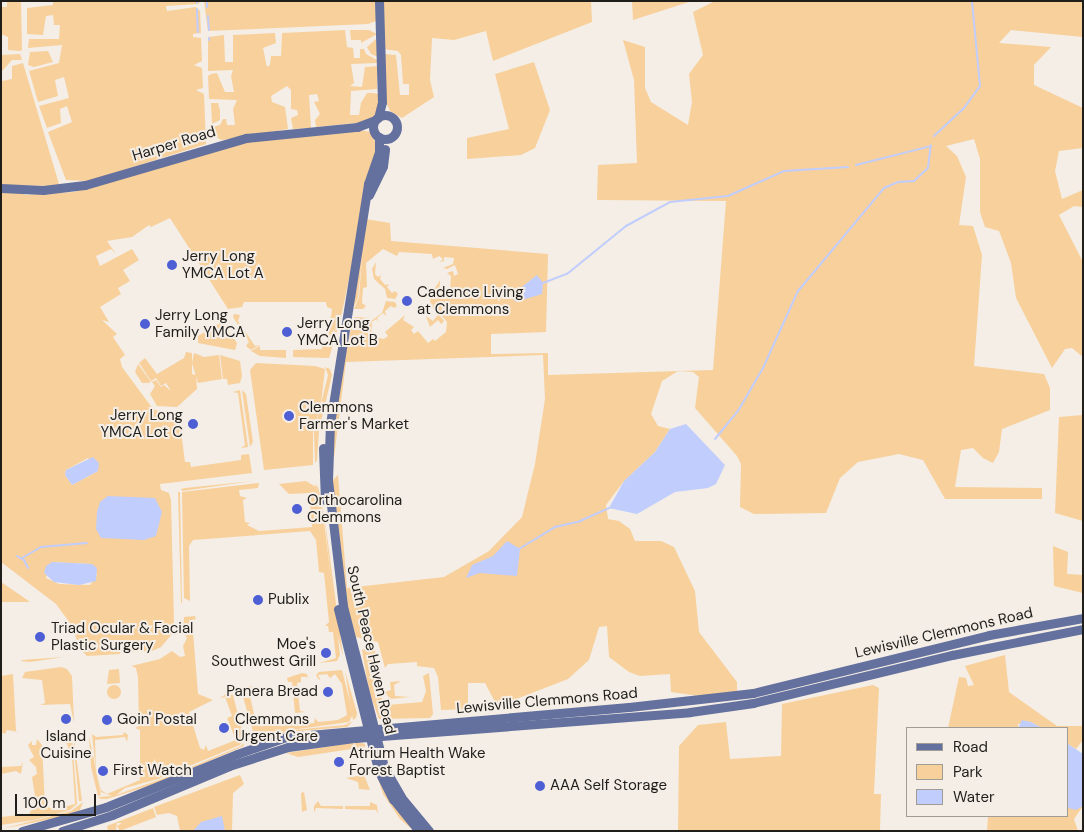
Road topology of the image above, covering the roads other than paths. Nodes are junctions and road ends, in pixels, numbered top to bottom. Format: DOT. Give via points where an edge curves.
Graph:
graph roads {
  1 [pos="379,1"];
  2 [pos="382,102"];
  3 [pos="392,117"];
  4 [pos="377,119"];
  5 [pos="357,127"];
  6 [pos="376,134"];
  7 [pos="391,138"];
  8 [pos="1,188"];
  9 [pos="364,207"];
  10 [pos="1083,618"];
  11 [pos="1083,629"];
  12 [pos="372,733"];
  13 [pos="22,831"];
  14 [pos="62,831"];
  15 [pos="419,831"];
  16 [pos="429,831"];
  1 -- 2 [label="main road"];
  2 -- 3 [label="main road"];
  2 -- 4 [label="main road"];
  3 -- 4 [label="main road, Harper Road"];
  3 -- 7 [label="main road" via="397,126"];
  4 -- 5 [label="main road, Harper Road"];
  4 -- 6 [label="main road"];
  5 -- 6 [label="main road, Harper Road"];
  5 -- 8 [label="main road, Harper Road" via="246,138 74,187"];
  6 -- 7 [label="main road, Harper Road"];
  6 -- 9 [label="main road" via="379,152"];
  7 -- 9 [label="main road" via="385,147 383,166"];
  9 -- 12 [label="main road, South Peace Haven Road" via="330,423 328,480 340,586"];
  10 -- 12 [label="main road, Lewisville Clemmons Road" via="989,634 753,693"];
  11 -- 12 [label="main road, Lewisville Clemmons Road" via="961,653 752,703 690,712"];
  12 -- 13 [label="main road, Lewisville Clemmons Road" via="295,736 267,742 106,807"];
  12 -- 14 [label="main road, Lewisville Clemmons Road" via="288,747 229,766 112,815"];
  12 -- 15 [label="main road, South Peace Haven Road" via="387,789"];
  12 -- 16 [label="main road, South Peace Haven Road" via="392,784"];
}
